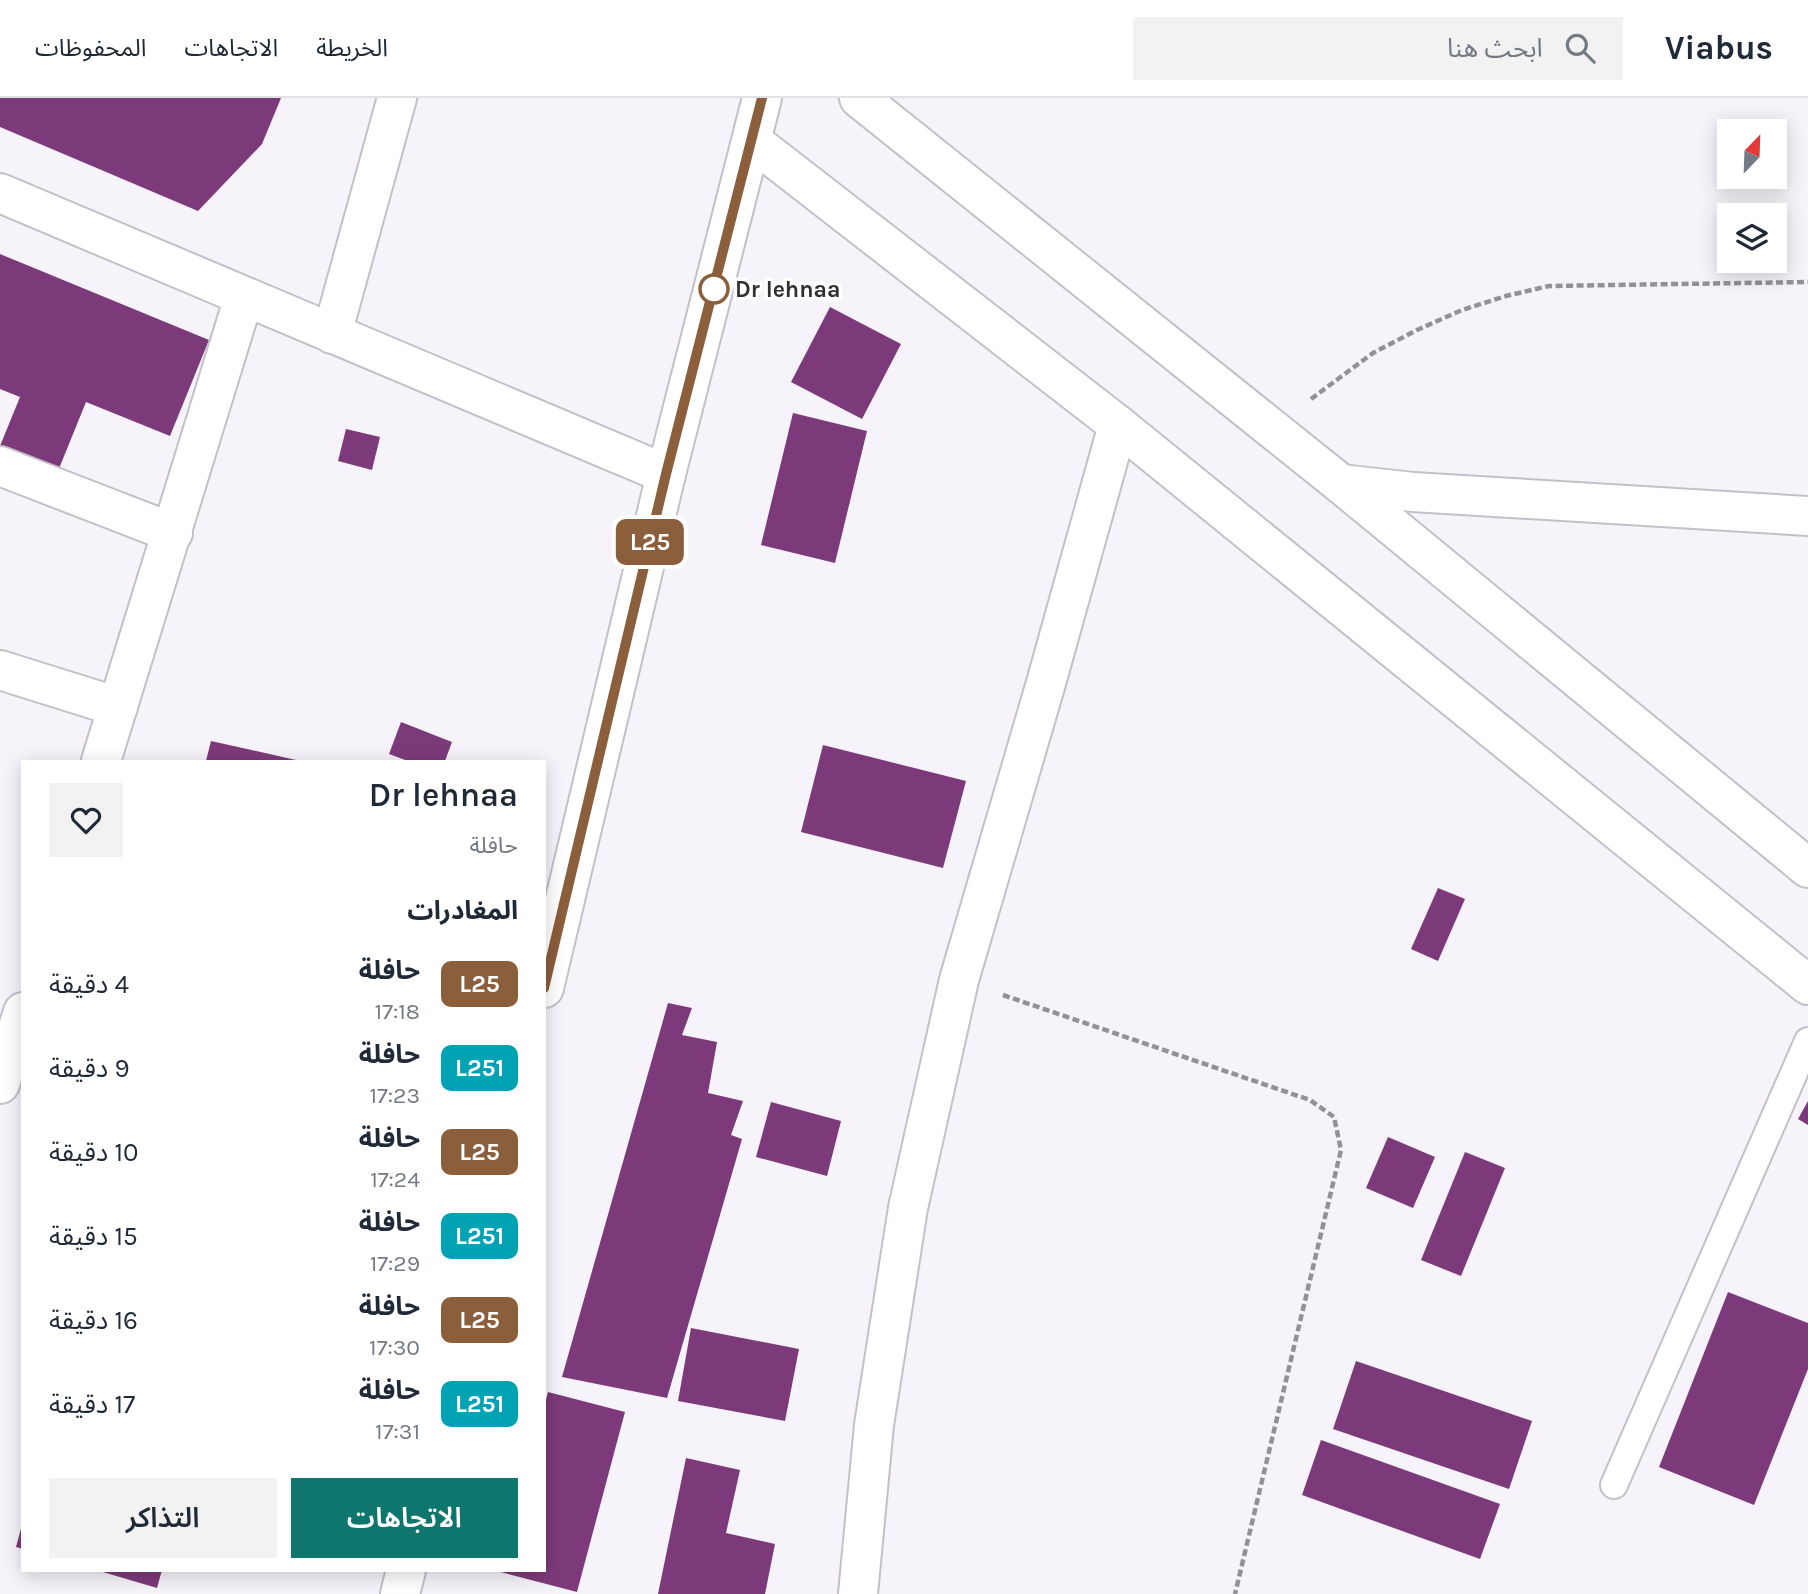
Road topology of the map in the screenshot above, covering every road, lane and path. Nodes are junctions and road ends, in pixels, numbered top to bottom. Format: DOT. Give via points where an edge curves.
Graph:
graph roads {
  1 [pos="397,98"];
  2 [pos="762,98"];
  3 [pos="859,98"];
  4 [pos="752,141"];
  5 [pos="0,193"];
  6 [pos="1808,282"];
  7 [pos="244,297"];
  8 [pos="332,334"];
  9 [pos="1118,425"];
  10 [pos="1270,429"];
  11 [pos="0,466"];
  12 [pos="666,474"];
  13 [pos="1341,484"];
  14 [pos="1808,516"];
  15 [pos="173,533"];
  16 [pos="0,670"];
  17 [pos="118,707"];
  18 [pos="101,760"];
  19 [pos="1808,868"];
  20 [pos="546,980"];
  21 [pos="959,980"];
  22 [pos="1808,985"];
  23 [pos="21,1018"];
  24 [pos="1808,1041"];
  25 [pos="0,1084"];
  26 [pos="1614,1485"];
  27 [pos="406,1572"];
  28 [pos="400,1594"];
  29 [pos="858,1594"];
  30 [pos="1235,1594"];
  1 -- 8 [label="street"];
  2 -- 4 [label="street"];
  3 -- 10 [label="street"];
  4 -- 9 [label="street"];
  4 -- 12 [label="street"];
  5 -- 7 [label="street"];
  6 -- 10 [label="path" via="1549,286 1506,296 1462,310 1373,353"];
  7 -- 8 [label="street"];
  7 -- 15 [label="street"];
  8 -- 12 [label="street"];
  9 -- 21 [label="street"];
  9 -- 22 [label="street"];
  10 -- 13 [label="street"];
  11 -- 15 [label="street"];
  12 -- 20 [label="street"];
  13 -- 14 [label="street"];
  13 -- 19 [label="street"];
  15 -- 17 [label="street"];
  16 -- 17 [label="street"];
  17 -- 18 [label="street"];
  21 -- 29 [label="street" via="908,1208 874,1424"];
  21 -- 30 [label="path" via="1310,1100 1334,1116 1341,1150"];
  23 -- 25 [label="street"];
  24 -- 26 [label="lane"];
  27 -- 28 [label="street"];
}
